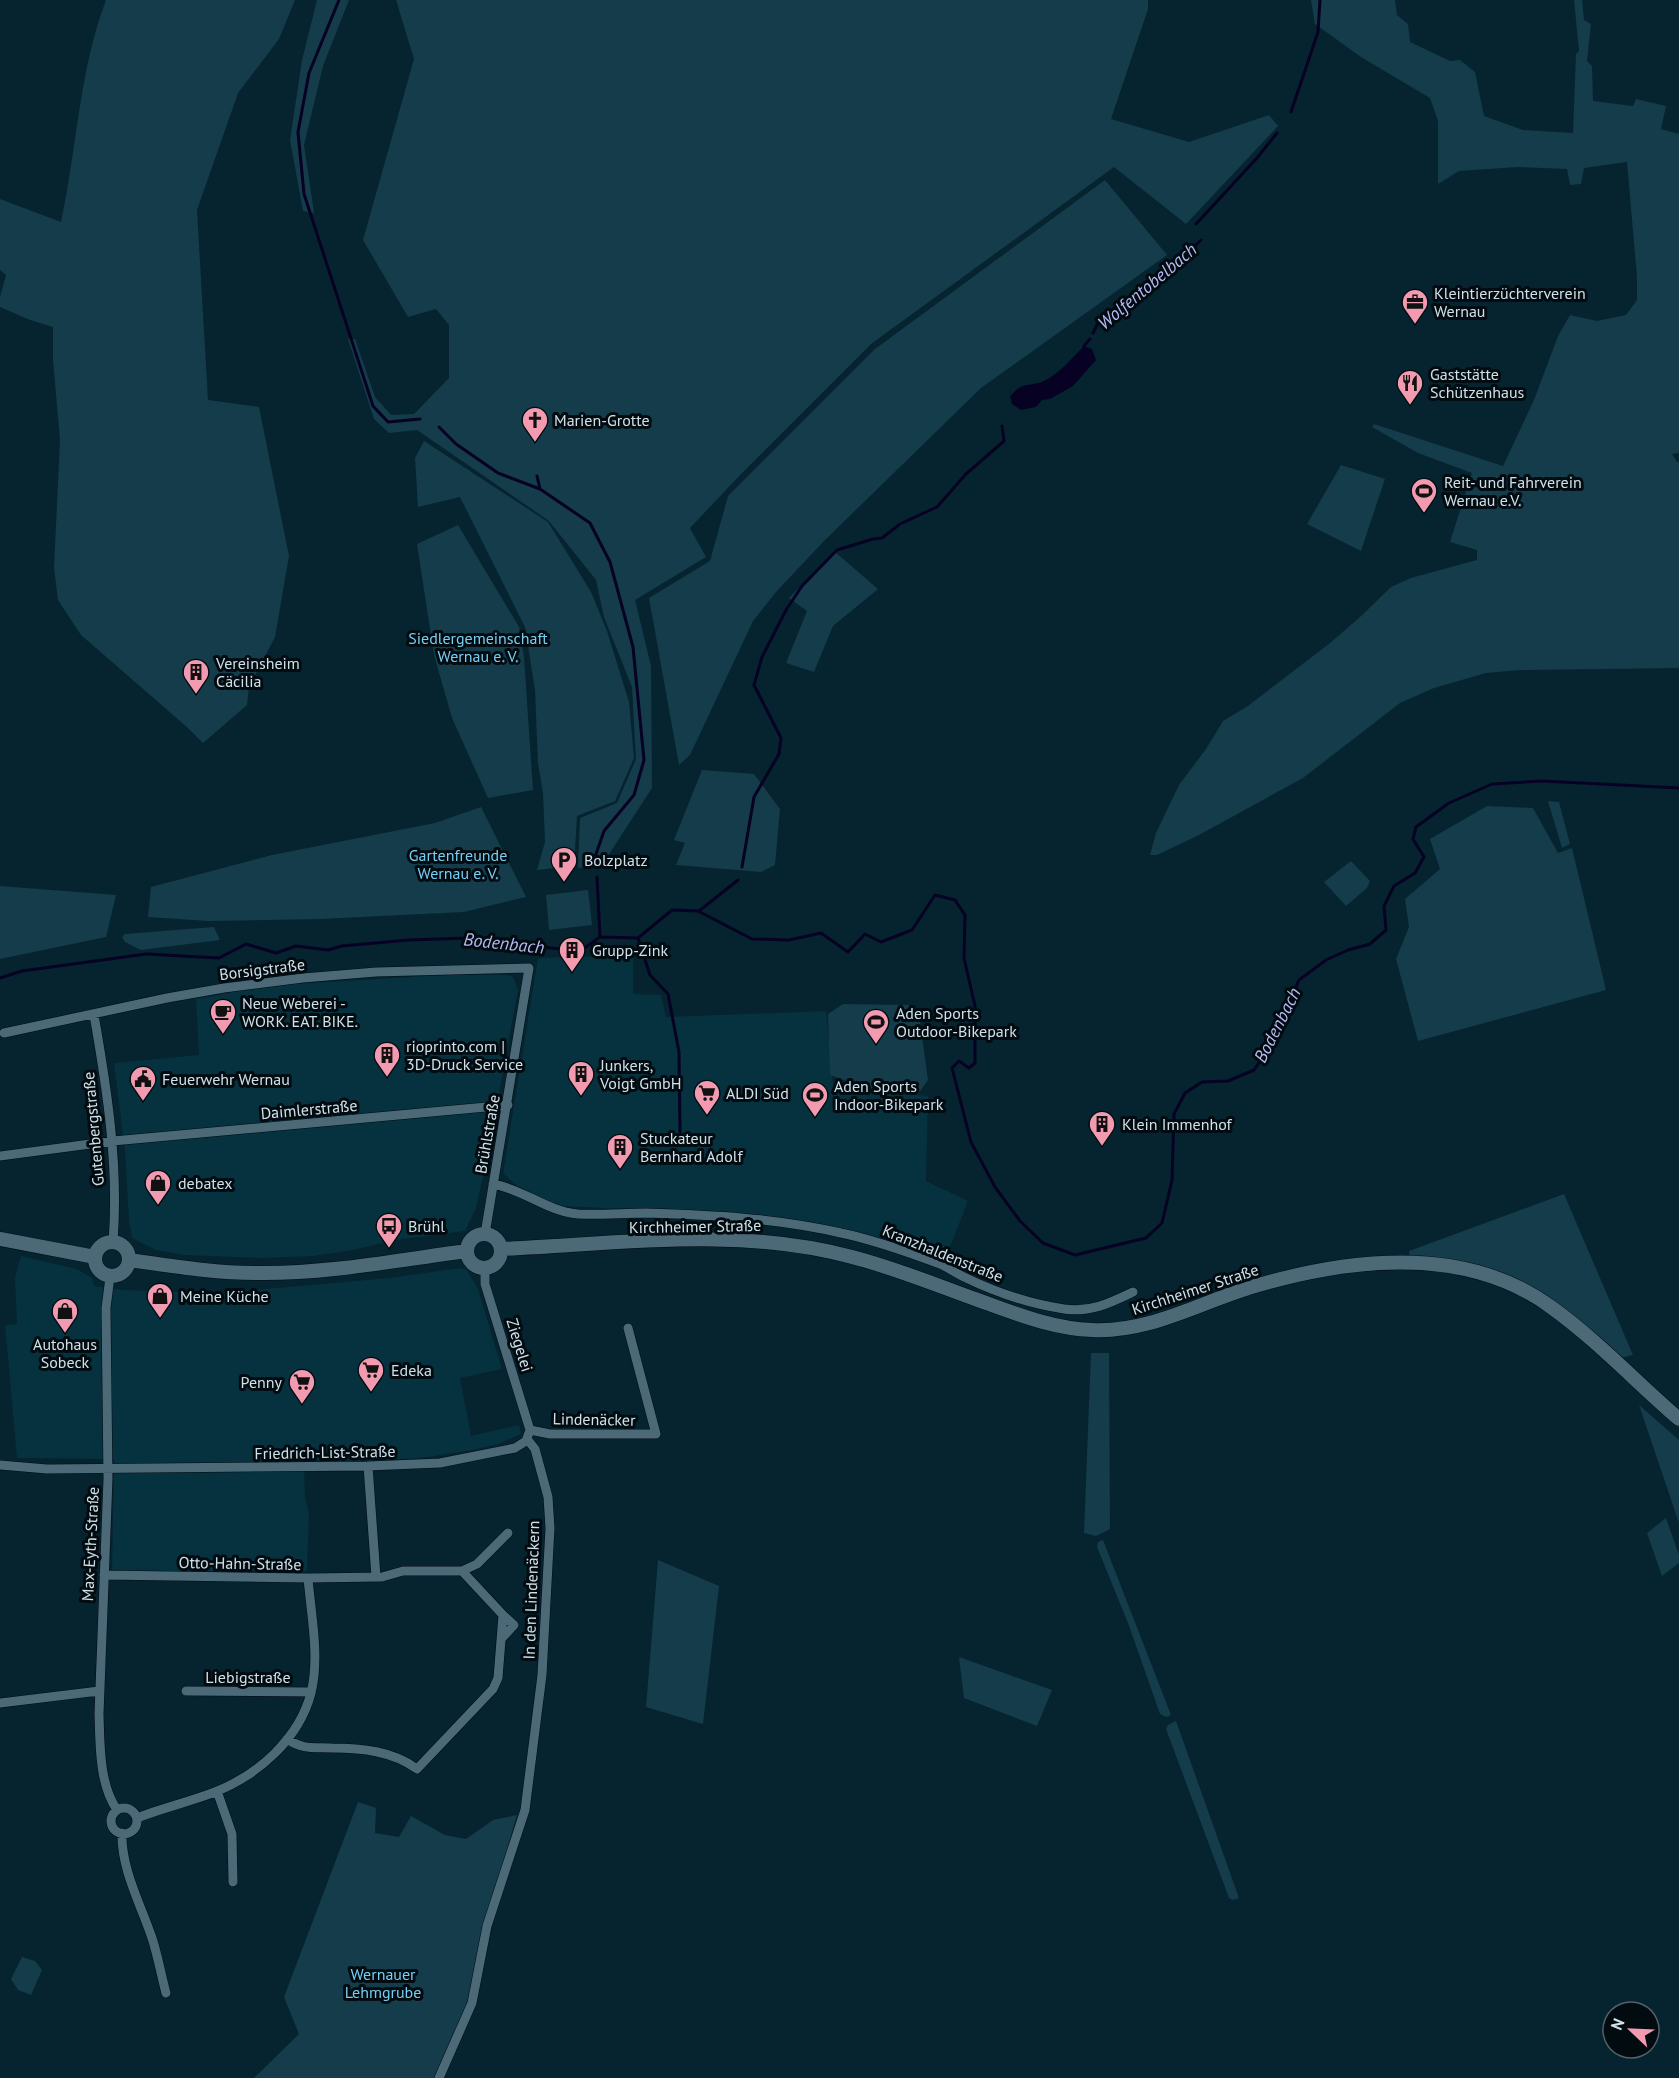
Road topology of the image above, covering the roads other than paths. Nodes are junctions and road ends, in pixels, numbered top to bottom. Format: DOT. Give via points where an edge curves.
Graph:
graph roads {
  1 [pos="529,968"];
  2 [pos="94,1015"];
  3 [pos="4,1033"];
  4 [pos="508,1105"];
  5 [pos="113,1141"];
  6 [pos="0,1156"];
  7 [pos="493,1184"];
  8 [pos="485,1234"];
  9 [pos="0,1239"];
  10 [pos="113,1242"];
  11 [pos="501,1249"];
  12 [pos="467,1251"];
  13 [pos="94,1257"];
  14 [pos="129,1260"];
  15 [pos="485,1269"];
  16 [pos="110,1277"];
  17 [pos="1133,1292"];
  18 [pos="628,1328"];
  19 [pos="1679,1419"];
  20 [pos="529,1434"];
  21 [pos="0,1465"];
  22 [pos="368,1466"];
  23 [pos="108,1468"];
  24 [pos="508,1533"];
  25 [pos="462,1571"];
  26 [pos="104,1575"];
  27 [pos="376,1577"];
  28 [pos="308,1578"];
  29 [pos="99,1691"];
  30 [pos="186,1691"];
  31 [pos="311,1692"];
  32 [pos="0,1703"];
  33 [pos="287,1739"];
  34 [pos="217,1791"];
  35 [pos="117,1810"];
  36 [pos="136,1818"];
  37 [pos="122,1833"];
  38 [pos="233,1882"];
  39 [pos="166,1993"];
  40 [pos="439,2078"];
  1 -- 2 [label="street, Borsigstraße" via="303,978 224,988"];
  1 -- 4 [label="street, Brühlstraße"];
  2 -- 3 [label="street, Borsigstraße"];
  2 -- 5 [label="street, Gutenbergstraße"];
  4 -- 5 [label="street, Daimlerstraße"];
  4 -- 7 [label="street, Brühlstraße"];
  5 -- 6 [label="street, Daimlerstraße"];
  5 -- 10 [label="street, Gutenbergstraße"];
  7 -- 8 [label="street, Brühlstraße"];
  7 -- 17 [label="street, Kranzhaldenstraße" via="551,1208 578,1214 734,1217 840,1232 943,1265 965,1278 1026,1301 1065,1309 1091,1310"];
  8 -- 11 [label="main road" via="498,1240"];
  8 -- 12 [label="main road" via="472,1239"];
  9 -- 13 [label="main road"];
  10 -- 13 [label="main road" via="103,1244"];
  10 -- 14 [label="main road" via="125,1248"];
  11 -- 15 [label="main road" via="498,1262"];
  11 -- 19 [label="main road, Kirchheimer Straße" via="685,1239 771,1242 851,1256 1039,1322 1092,1330 1122,1330 1156,1322 1251,1287 1320,1270 1401,1262 1444,1265 1494,1277 1549,1305"];
  12 -- 14 [label="main road" via="257,1273 195,1270"];
  12 -- 15 [label="main road" via="473,1265"];
  13 -- 16 [label="main road" via="96,1268"];
  14 -- 16 [label="main road" via="125,1271"];
  15 -- 20 [label="street, Ziegelei" via="485,1284"];
  16 -- 23 [label="street, Max-Eyth-Straße" via="106,1308"];
  18 -- 20 [label="street, Lindenäcker" via="656,1434"];
  20 -- 22 [label="street, Friedrich-List-Straße" via="515,1448 464,1460"];
  20 -- 40 [label="street, In den Lindenäckern" via="546,1488 550,1528 542,1675 525,1810 487,1926 472,2003"];
  21 -- 23 [label="street, Friedrich-List-Straße"];
  22 -- 23 [label="street, Friedrich-List-Straße"];
  22 -- 27 [label="street"];
  23 -- 26 [label="street, Max-Eyth-Straße"];
  24 -- 25 [label="street" via="477,1564"];
  25 -- 27 [label="street, Otto-Hahn-Straße" via="403,1571"];
  25 -- 33 [label="street" via="503,1615 498,1678 493,1689 417,1769 379,1752 301,1748"];
  26 -- 28 [label="street, Otto-Hahn-Straße"];
  26 -- 29 [label="street, Max-Eyth-Straße"];
  27 -- 28 [label="street, Otto-Hahn-Straße"];
  28 -- 31 [label="street" via="314,1654"];
  29 -- 32 [label="street"];
  29 -- 35 [label="street, Max-Eyth-Straße" via="103,1765"];
  30 -- 31 [label="street, Liebigstraße"];
  31 -- 33 [label="street" via="305,1711"];
  33 -- 34 [label="street" via="252,1772"];
  34 -- 36 [label="street"];
  34 -- 38 [label="street" via="232,1834"];
  35 -- 36 [label="street" via="130,1809"];
  35 -- 37 [label="street" via="111,1824"];
  36 -- 37 [label="street" via="132,1831"];
  37 -- 39 [label="street" via="127,1865"];
}
